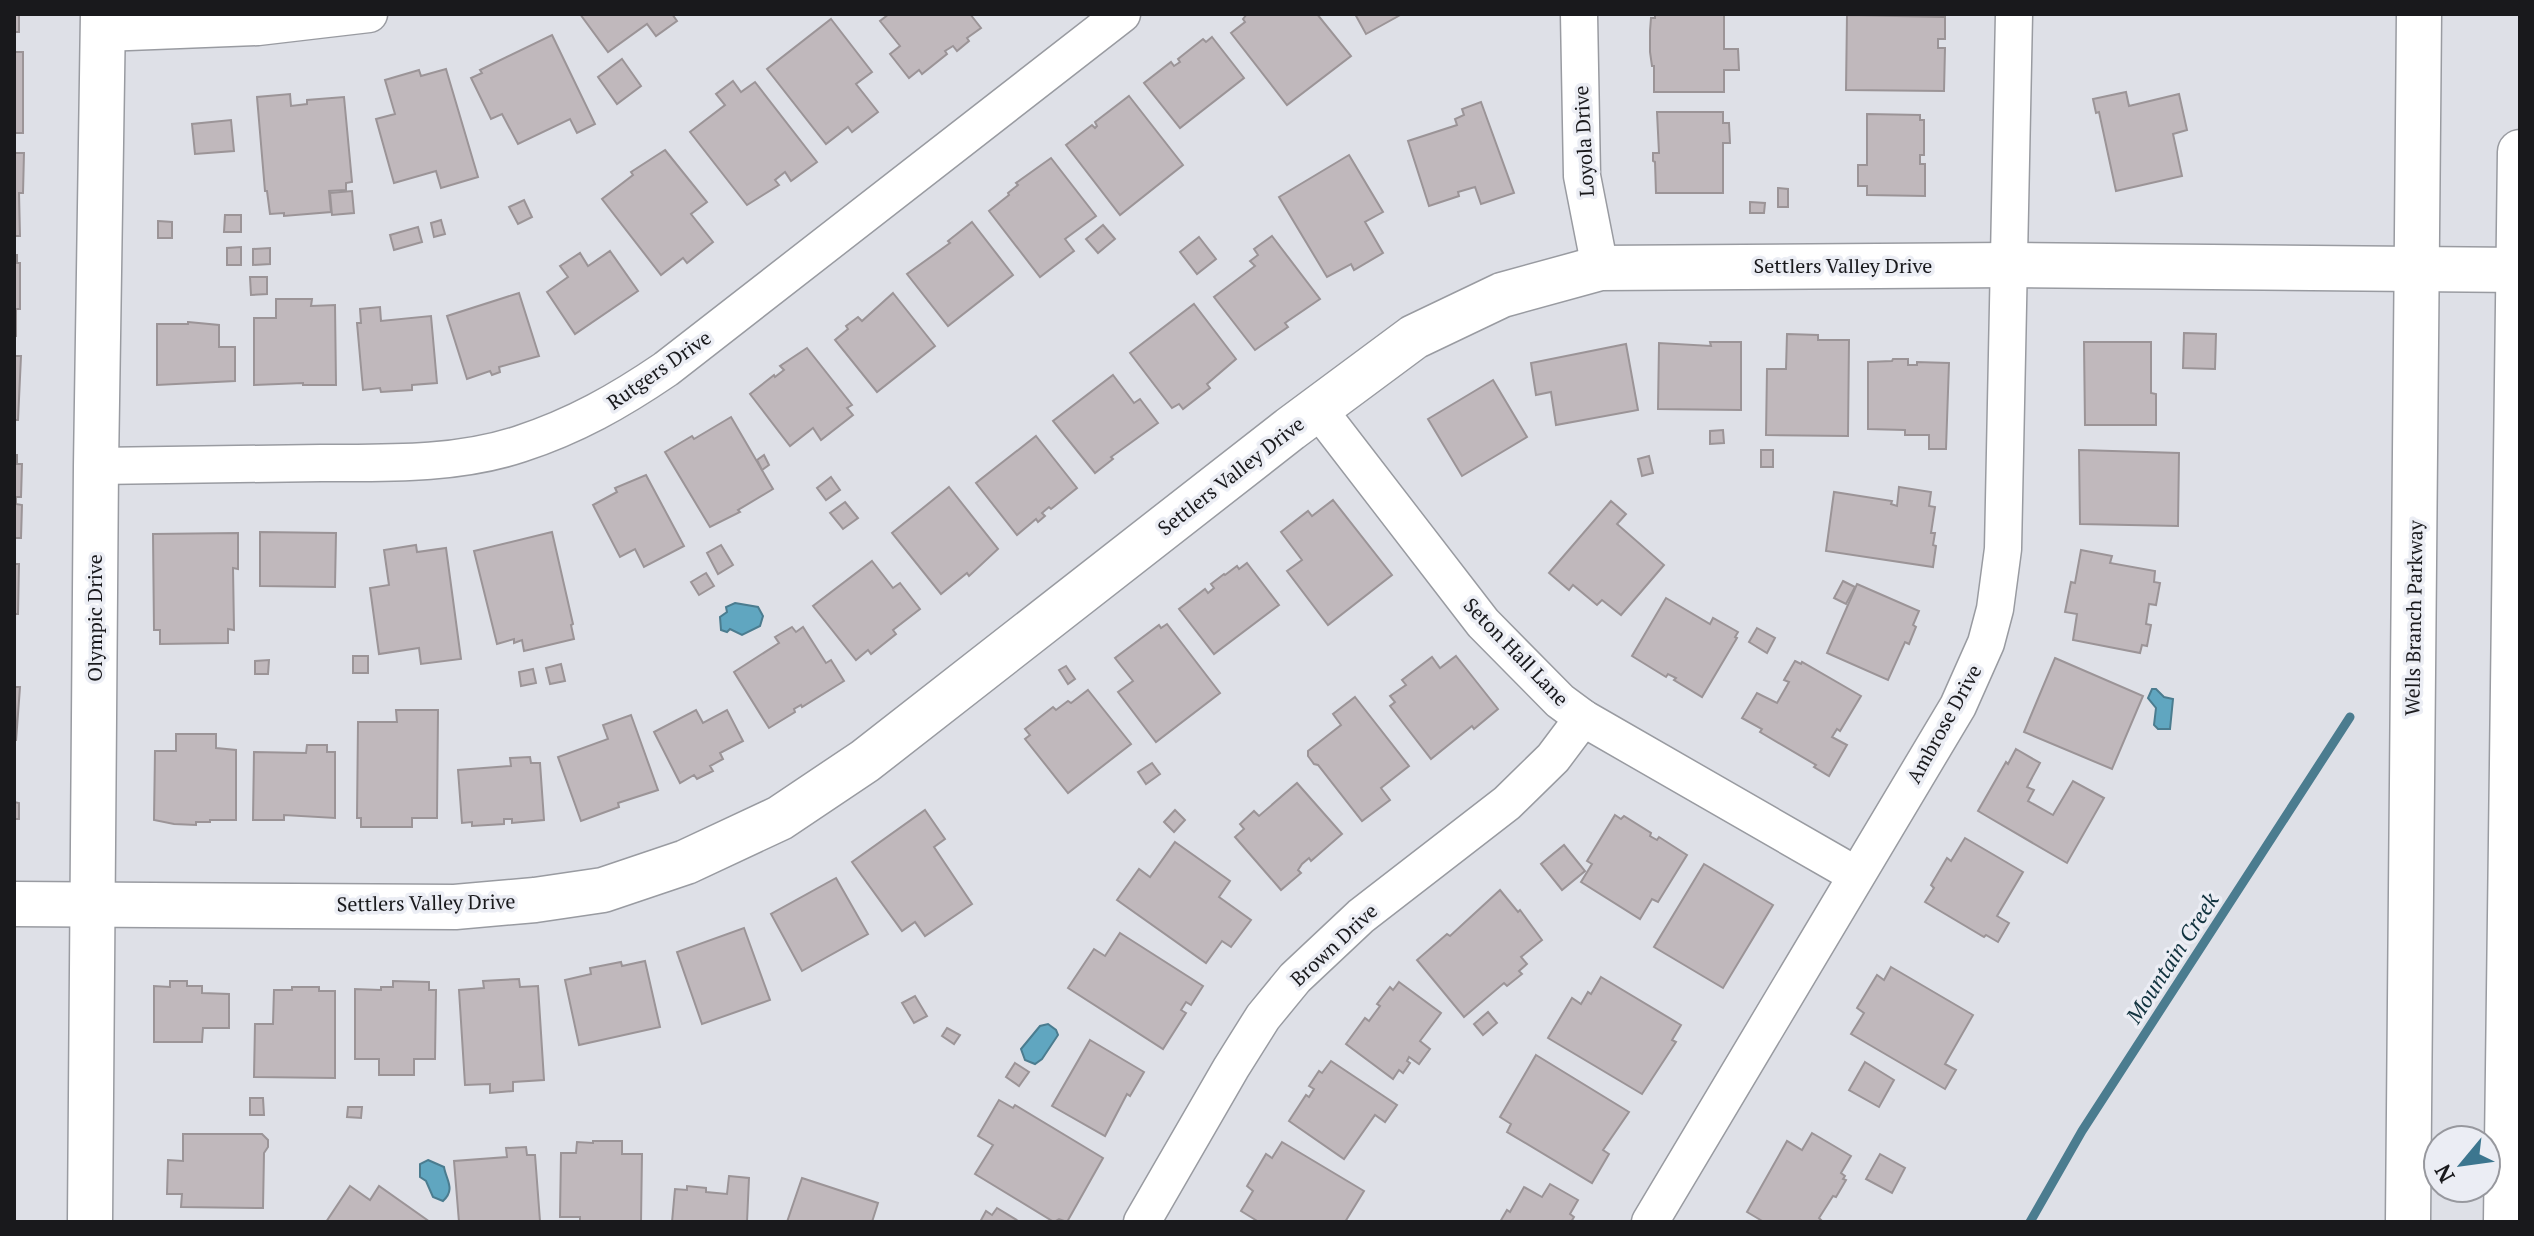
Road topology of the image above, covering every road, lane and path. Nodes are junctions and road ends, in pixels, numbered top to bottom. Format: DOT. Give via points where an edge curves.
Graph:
graph roads {
  1 [pos="369,14"];
  2 [pos="1122,14"];
  3 [pos="1579,14"];
  4 [pos="2014,14"];
  5 [pos="2419,14"];
  6 [pos="103,23"];
  7 [pos="2520,152"];
  8 [pos="2010,265"];
  9 [pos="1600,268"];
  10 [pos="2417,269"];
  11 [pos="2520,270"];
  12 [pos="1318,409"];
  13 [pos="96,466"];
  14 [pos="1583,718"];
  15 [pos="1856,875"];
  16 [pos="94,903"];
  17 [pos="14,904"];
  18 [pos="90,1222"];
  19 [pos="1142,1222"];
  20 [pos="1650,1222"];
  21 [pos="2408,1222"];
  22 [pos="2506,1222"];
  1 -- 6 [label="street" via="258,27"];
  2 -- 13 [label="street, Rutgers Drive" via="666,369 578,423 464,457 393,463"];
  3 -- 9 [label="street, Loyola Drive" via="1582,176"];
  4 -- 8 [label="street, Ambrose Drive"];
  5 -- 10 [label="street, Wells Branch Parkway"];
  6 -- 13 [label="street, Olympic Drive"];
  7 -- 11 [label="street"];
  8 -- 9 [label="street, Settlers Valley Drive"];
  8 -- 10 [label="street, Settlers Valley Drive"];
  8 -- 15 [label="street, Ambrose Drive" via="2003,549 1995,609 1958,706"];
  9 -- 12 [label="street, Settlers Valley Drive" via="1502,295 1414,337"];
  10 -- 11 [label="street, Settlers Valley Drive"];
  10 -- 21 [label="street, Wells Branch Parkway"];
  11 -- 22 [label="street"];
  12 -- 14 [label="street, Seton Hall Lane" via="1483,623"];
  12 -- 16 [label="street, Settlers Valley Drive" via="865,761 780,818 686,862 603,890 455,907"];
  13 -- 16 [label="street, Olympic Drive"];
  14 -- 15 [label="street, Seton Hall Lane"];
  14 -- 19 [label="street, Brown Drive" via="1553,758 1507,803 1361,916 1295,978 1231,1068"];
  15 -- 20 [label="street, Ambrose Drive"];
  16 -- 17 [label="street, Settlers Valley Drive"];
  16 -- 18 [label="street, Olympic Drive"];
}
